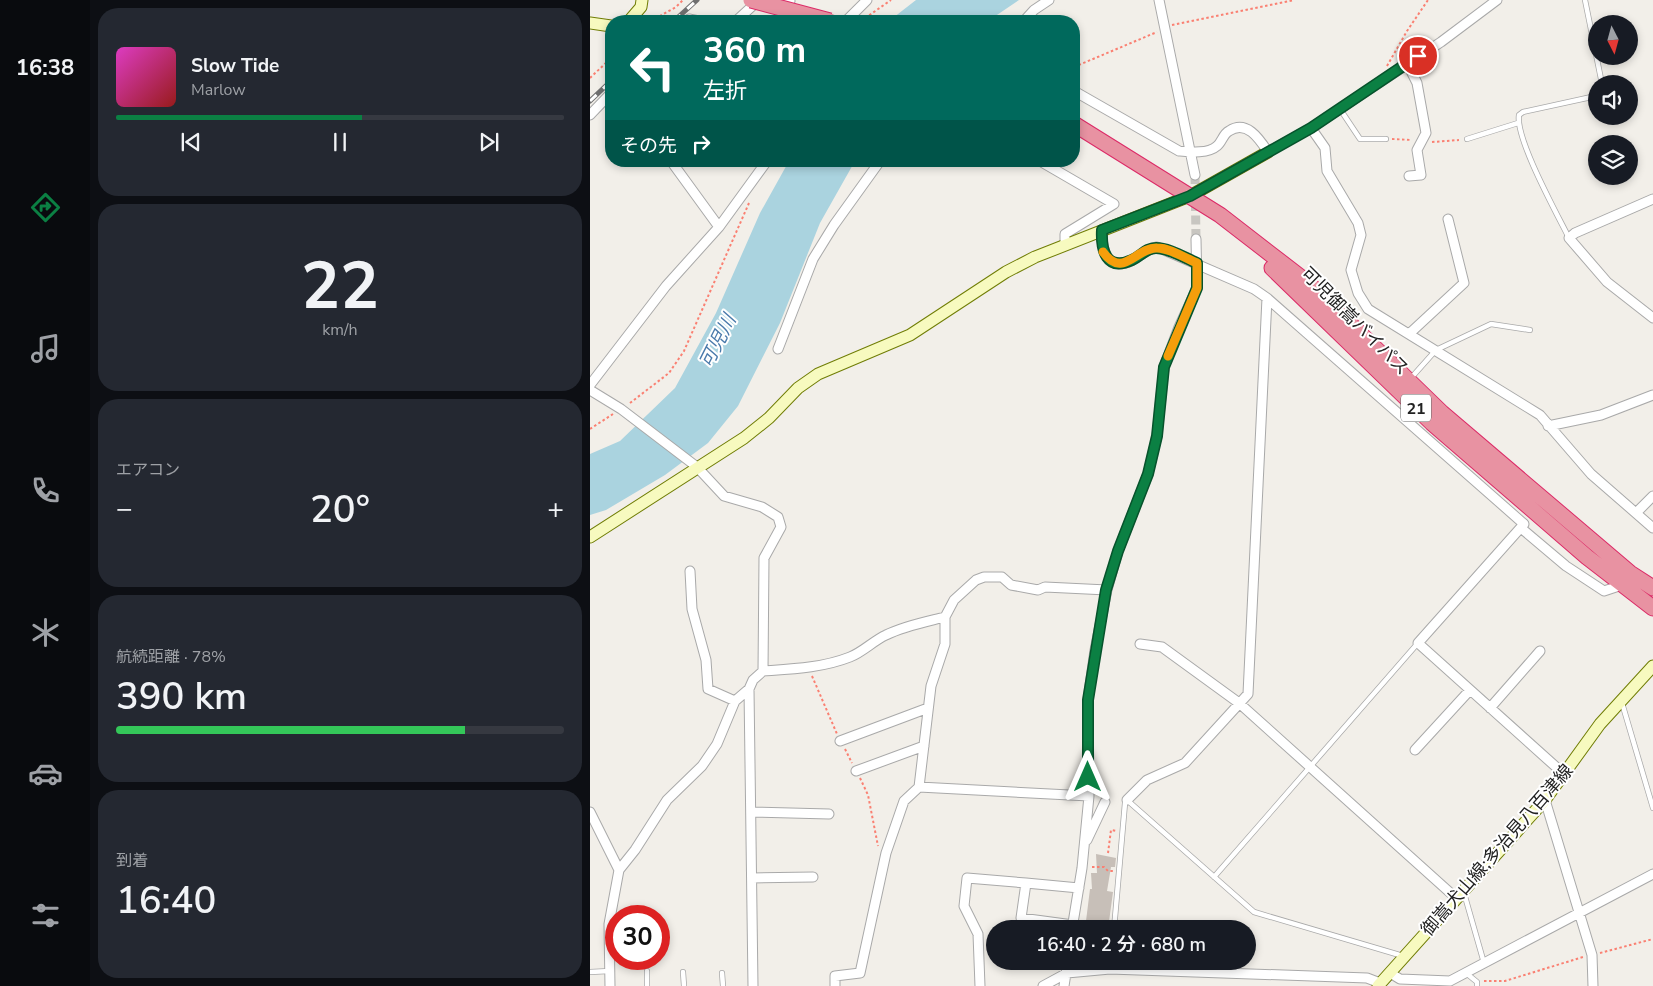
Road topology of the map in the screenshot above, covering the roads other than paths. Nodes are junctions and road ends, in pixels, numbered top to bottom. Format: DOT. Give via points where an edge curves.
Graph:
graph roads {
  1 [pos="642,0"];
  2 [pos="751,0"];
  3 [pos="759,0"];
  4 [pos="867,0"];
  5 [pos="1049,0"];
  6 [pos="1159,0"];
  7 [pos="1496,0"];
  8 [pos="1585,0"];
  9 [pos="636,15"];
  10 [pos="743,15"];
  11 [pos="807,15"];
  12 [pos="852,15"];
  13 [pos="1029,15"];
  14 [pos="590,23"];
  15 [pos="605,25"];
  16 [pos="1406,63"];
  17 [pos="1600,75"];
  18 [pos="1080,95"];
  19 [pos="1588,98"];
  20 [pos="605,100"];
  21 [pos="1340,109"];
  22 [pos="590,115"];
  23 [pos="1518,123"];
  24 [pos="1080,128"];
  25 [pos="1311,128"];
  26 [pos="1386,139"];
  27 [pos="1467,139"];
  28 [pos="1190,152"];
  29 [pos="1268,152"];
  30 [pos="675,167"];
  31 [pos="763,167"];
  32 [pos="876,167"];
  33 [pos="1050,167"];
  34 [pos="1194,175"];
  35 [pos="1409,176"];
  36 [pos="1190,196"];
  37 [pos="1653,199"];
  38 [pos="1448,218"];
  39 [pos="719,227"];
  40 [pos="1102,230"];
  41 [pos="1569,238"];
  42 [pos="1196,239"];
  43 [pos="1065,244"];
  44 [pos="1197,263"];
  45 [pos="1267,298"];
  46 [pos="1653,318"];
  47 [pos="1530,330"];
  48 [pos="1409,334"];
  49 [pos="778,349"];
  50 [pos="1436,350"];
  51 [pos="1408,381"];
  52 [pos="590,385"];
  53 [pos="590,390"];
  54 [pos="1653,395"];
  55 [pos="1548,426"];
  56 [pos="698,467"];
  57 [pos="1653,496"];
  58 [pos="1636,512"];
  59 [pos="1521,528"];
  60 [pos="1653,528"];
  61 [pos="590,537"];
  62 [pos="690,571"];
  63 [pos="1622,585"];
  64 [pos="1653,588"];
  65 [pos="1106,590"];
  66 [pos="1653,608"];
  67 [pos="945,617"];
  68 [pos="1140,644"];
  69 [pos="1418,644"];
  70 [pos="1540,652"];
  71 [pos="1653,666"];
  72 [pos="763,671"];
  73 [pos="749,689"];
  74 [pos="1470,690"];
  75 [pos="735,701"];
  76 [pos="1622,702"];
  77 [pos="1240,703"];
  78 [pos="928,708"];
  79 [pos="1490,708"];
  80 [pos="840,741"];
  81 [pos="924,746"];
  82 [pos="1415,750"];
  83 [pos="1311,768"];
  84 [pos="856,771"];
  85 [pos="1565,775"];
  86 [pos="919,787"];
  87 [pos="1089,796"];
  88 [pos="1127,800"];
  89 [pos="1545,800"];
  90 [pos="1105,802"];
  91 [pos="1653,808"];
  92 [pos="590,812"];
  93 [pos="752,812"];
  94 [pos="829,814"];
  95 [pos="1084,847"];
  96 [pos="619,870"];
  97 [pos="1653,874"];
  98 [pos="1214,877"];
  99 [pos="752,878"];
  100 [pos="813,878"];
  101 [pos="1026,883"];
  102 [pos="1079,888"];
  103 [pos="1460,896"];
  104 [pos="1578,912"];
  105 [pos="1033,920"];
  106 [pos="1074,920"];
  107 [pos="1115,920"];
  108 [pos="1404,957"];
  109 [pos="1484,963"];
  110 [pos="1067,970"];
  111 [pos="1083,970"];
  112 [pos="1209,970"];
  113 [pos="610,971"];
  114 [pos="647,971"];
  115 [pos="590,972"];
  116 [pos="683,972"];
  117 [pos="722,973"];
  118 [pos="1067,973"];
  119 [pos="1390,973"];
  120 [pos="1466,973"];
  121 [pos="1477,984"];
  122 [pos="1379,985"];
  123 [pos="610,986"];
  124 [pos="647,986"];
  125 [pos="684,986"];
  126 [pos="723,986"];
  127 [pos="753,986"];
  128 [pos="835,986"];
  129 [pos="980,986"];
  130 [pos="1043,986"];
  131 [pos="1064,986"];
  132 [pos="1593,986"];
  1 -- 9 [label="street"];
  2 -- 11 [label="highway, bridge"];
  3 -- 10 [label="street"];
  4 -- 12 [label="street"];
  5 -- 13 [label="street"];
  6 -- 28 [label="street"];
  7 -- 16 [label="street" via="1441,42"];
  8 -- 17 [label="lane"];
  14 -- 15 [label="street"];
  16 -- 21 [label="street"];
  16 -- 35 [label="street" via="1418,83 1426,133 1417,150 1421,175"];
  18 -- 28 [label="street" via="1167,145"];
  19 -- 23 [label="lane" via="1523,112"];
  20 -- 22 [label="street"];
  21 -- 25 [label="street"];
  21 -- 26 [label="lane" via="1360,139"];
  23 -- 27 [label="lane"];
  23 -- 41 [label="lane"];
  24 -- 36 [label="highway, 可児御嵩バイパス / 21"];
  25 -- 29 [label="street"];
  25 -- 48 [label="street" via="1325,148 1327,171 1362,235 1351,270 1358,293 1368,309"];
  28 -- 29 [label="street" via="1211,149 1229,130 1240,127 1259,138"];
  28 -- 34 [label="street"];
  29 -- 36 [label="street"];
  30 -- 39 [label="street"];
  31 -- 39 [label="street"];
  32 -- 49 [label="street" via="813,259"];
  33 -- 43 [label="street" via="1114,204 1065,234"];
  36 -- 40 [label="street"];
  36 -- 51 [label="highway, 可児御嵩バイパス / 21" via="1308,282"];
  36 -- 63 [label="highway, 可児御嵩バイパス / 21" via="1215,221 1286,279 1432,423"];
  37 -- 41 [label="street"];
  38 -- 48 [label="street" via="1464,283"];
  39 -- 52 [label="street" via="666,286"];
  40 -- 43 [label="street"];
  40 -- 44 [label="street" via="1101,249 1109,260 1131,261 1148,249 1157,248"];
  41 -- 46 [label="street" via="1607,282"];
  42 -- 44 [label="street"];
  43 -- 56 [label="street" via="1006,272 910,335 818,374 744,438"];
  44 -- 45 [label="street"];
  44 -- 65 [label="street" via="1197,288 1164,367 1157,436 1148,474"];
  45 -- 59 [label="street" via="1524,524"];
  45 -- 77 [label="street" via="1248,694"];
  47 -- 50 [label="lane" via="1491,324"];
  48 -- 50 [label="street"];
  50 -- 51 [label="lane"];
  50 -- 55 [label="street" via="1540,415"];
  51 -- 64 [label="highway, 可児御嵩バイパス / 21" via="1449,420 1630,573"];
  53 -- 56 [label="street" via="621,409"];
  54 -- 55 [label="street" via="1601,415"];
  55 -- 58 [label="street" via="1591,474"];
  56 -- 61 [label="street"];
  56 -- 72 [label="street" via="724,496 762,507 778,517 781,527 764,558"];
  57 -- 58 [label="street"];
  58 -- 60 [label="street"];
  59 -- 63 [label="street" via="1566,566 1604,591"];
  59 -- 69 [label="street"];
  62 -- 75 [label="street" via="692,609 706,660 708,689"];
  63 -- 66 [label="highway, 可児御嵩バイパス / 21"];
  65 -- 67 [label="street" via="1045,587 1038,590 1011,585 1002,577 984,577 954,600"];
  65 -- 87 [label="street" via="1088,700"];
  67 -- 72 [label="street" via="899,629 853,656 834,663"];
  67 -- 78 [label="street" via="945,644 931,686"];
  68 -- 77 [label="street" via="1162,648"];
  69 -- 74 [label="street"];
  69 -- 83 [label="lane"];
  70 -- 79 [label="street"];
  71 -- 76 [label="street, 御嵩犬山線;多治見八百津線"];
  72 -- 73 [label="street"];
  73 -- 75 [label="street"];
  73 -- 93 [label="street"];
  74 -- 79 [label="street"];
  74 -- 82 [label="street"];
  75 -- 96 [label="street" via="717,744 702,766 667,800"];
  76 -- 85 [label="street, 御嵩犬山線;多治見八百津線" via="1600,724"];
  76 -- 91 [label="lane"];
  77 -- 83 [label="street"];
  77 -- 88 [label="street" via="1185,763 1147,780"];
  78 -- 80 [label="street"];
  78 -- 81 [label="street"];
  79 -- 85 [label="street"];
  81 -- 84 [label="street"];
  81 -- 86 [label="street"];
  83 -- 98 [label="lane"];
  83 -- 103 [label="street"];
  85 -- 89 [label="street, 御嵩犬山線;多治見八百津線"];
  86 -- 87 [label="street"];
  86 -- 128 [label="street" via="904,801 886,853 860,973 835,976"];
  87 -- 95 [label="street"];
  88 -- 98 [label="lane"];
  88 -- 107 [label="lane"];
  89 -- 103 [label="street, 御嵩犬山線;多治見八百津線"];
  89 -- 104 [label="street"];
  90 -- 95 [label="street"];
  92 -- 96 [label="street"];
  93 -- 94 [label="street"];
  93 -- 99 [label="street"];
  95 -- 102 [label="street"];
  96 -- 113 [label="street" via="609,924"];
  97 -- 104 [label="street"];
  98 -- 108 [label="lane" via="1254,912"];
  99 -- 100 [label="street"];
  99 -- 127 [label="street"];
  101 -- 102 [label="street"];
  101 -- 105 [label="street" via="1021,918"];
  101 -- 129 [label="street" via="966,878 964,906 978,934"];
  102 -- 106 [label="street"];
  103 -- 108 [label="street, 御嵩犬山線;多治見八百津線"];
  103 -- 109 [label="lane"];
  104 -- 109 [label="street"];
  104 -- 132 [label="street" via="1592,954"];
  108 -- 119 [label="street, 御嵩犬山線;多治見八百津線"];
  109 -- 120 [label="street"];
  110 -- 118 [label="street"];
  111 -- 118 [label="street"];
  112 -- 122 [label="street" via="1367,978"];
  113 -- 115 [label="lane"];
  113 -- 123 [label="street"];
  114 -- 124 [label="lane"];
  116 -- 125 [label="lane"];
  117 -- 126 [label="lane"];
  118 -- 130 [label="street"];
  118 -- 131 [label="street"];
  119 -- 120 [label="street" via="1400,979 1444,982"];
  119 -- 122 [label="street, 御嵩犬山線;多治見八百津線"];
  120 -- 121 [label="lane"];
}
